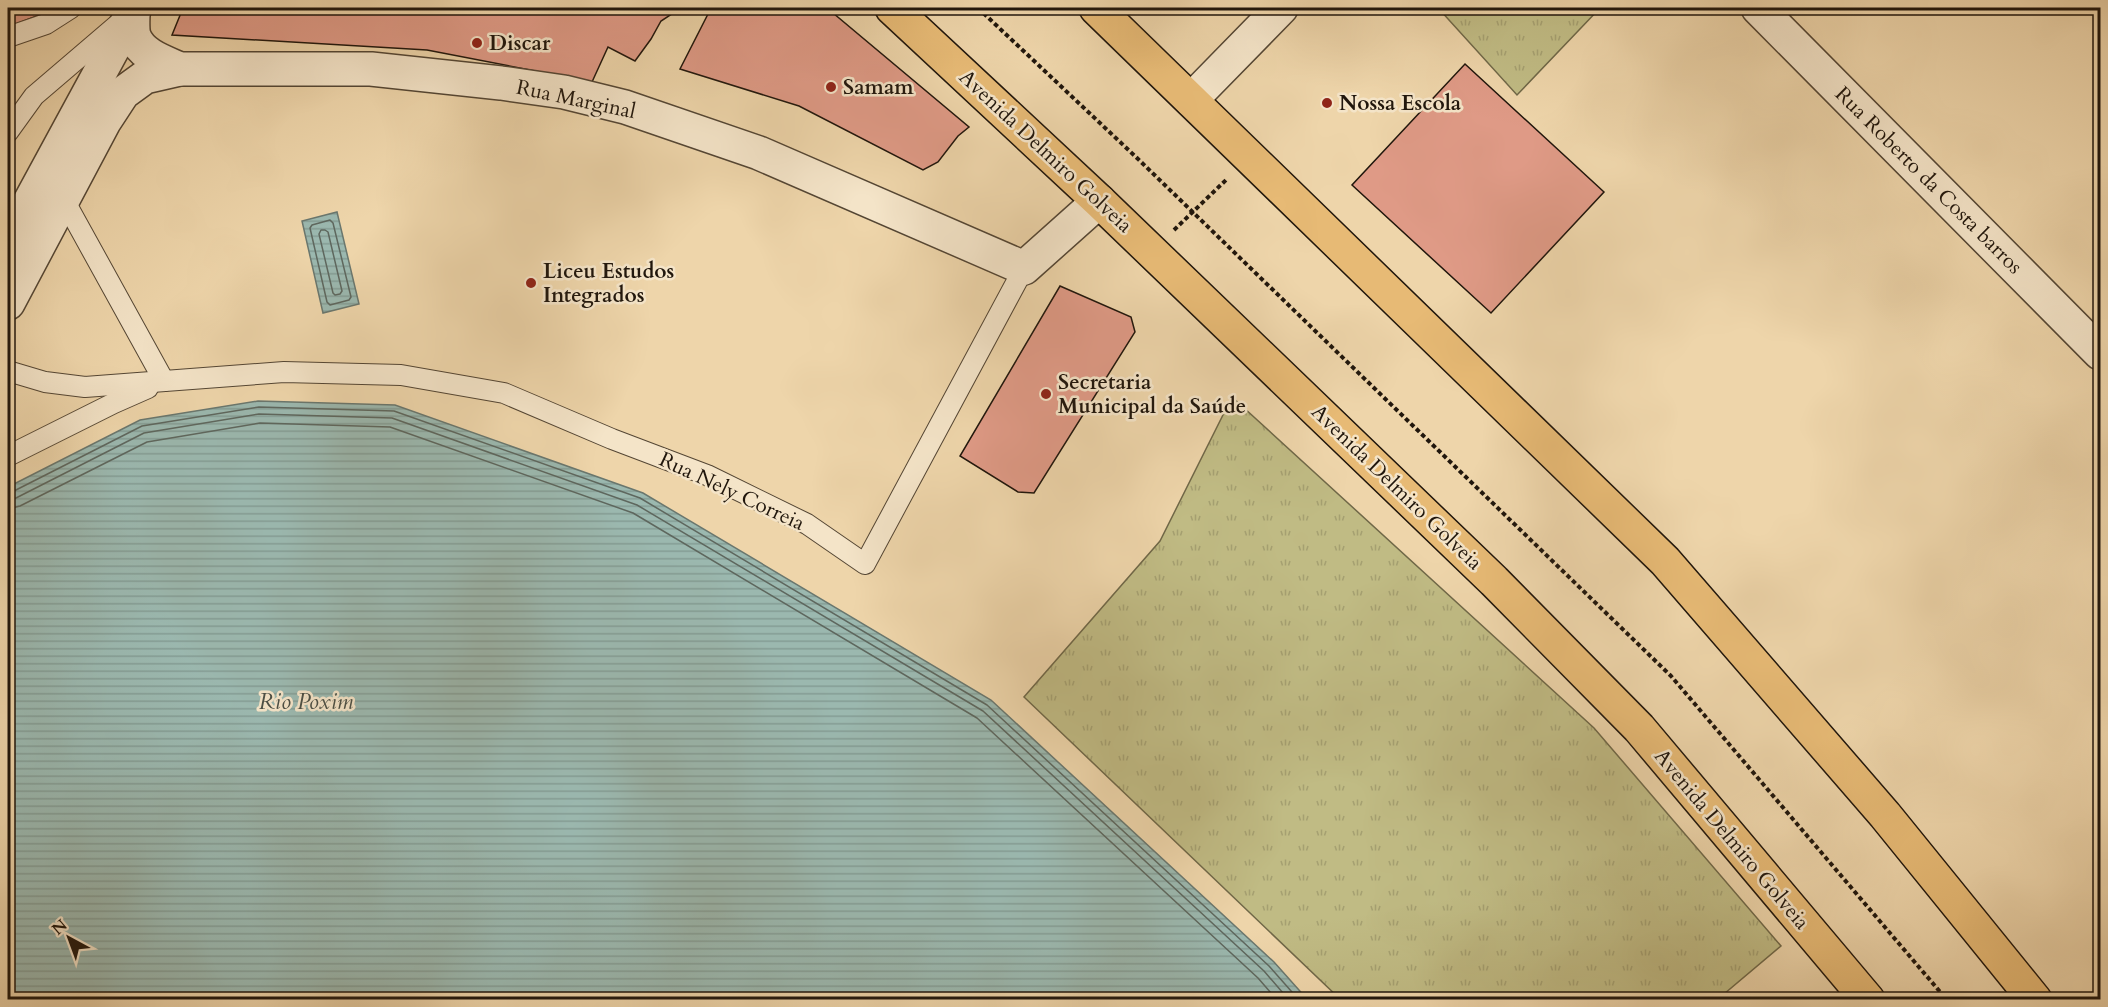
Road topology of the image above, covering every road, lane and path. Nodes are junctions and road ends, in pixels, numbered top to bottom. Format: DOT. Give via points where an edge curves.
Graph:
graph roads {
  1 [pos="71,8"];
  2 [pos="892,8"];
  3 [pos="978,8"];
  4 [pos="1096,8"];
  5 [pos="1281,8"];
  6 [pos="1758,8"];
  7 [pos="134,10"];
  8 [pos="8,37"];
  9 [pos="180,69"];
  10 [pos="1191,100"];
  11 [pos="8,132"];
  12 [pos="1250,157"];
  13 [pos="63,198"];
  14 [pos="1099,201"];
  15 [pos="1193,211"];
  16 [pos="8,242"];
  17 [pos="1151,251"];
  18 [pos="1024,268"];
  19 [pos="8,303"];
  20 [pos="2100,353"];
  21 [pos="8,371"];
  22 [pos="164,381"];
  23 [pos="8,456"];
  24 [pos="1868,999"];
  25 [pos="1947,999"];
  26 [pos="2035,999"];
  1 -- 8 [label="lane" via="46,24"];
  2 -- 14 [label="main road, Avenida Delmiro Golveia"];
  3 -- 15 [label="path"];
  4 -- 10 [label="main road"];
  5 -- 10 [label="street"];
  6 -- 20 [label="street, Rua Roberto da Costa barros"];
  7 -- 9 [label="street, Rua Marginal" via="134,36 141,47 154,58"];
  7 -- 11 [label="lane" via="34,96"];
  7 -- 16 [label="street"];
  9 -- 13 [label="street" via="146,77 123,93"];
  9 -- 18 [label="street, Rua Marginal" via="371,69 564,92 625,107 759,153"];
  10 -- 12 [label="main road"];
  12 -- 15 [label="path"];
  12 -- 26 [label="main road" via="1665,561 1885,815"];
  13 -- 19 [label="street"];
  13 -- 22 [label="lane"];
  14 -- 17 [label="main road, Avenida Delmiro Golveia"];
  14 -- 18 [label="street, Rua Nely Correia"];
  15 -- 17 [label="path"];
  15 -- 25 [label="path" via="1671,676"];
  17 -- 24 [label="main road, Avenida Delmiro Golveia" via="1486,573 1639,728"];
  18 -- 22 [label="lane, Rua Nely Correia" via="865,564 807,524 706,475 504,393 400,375 284,372"];
  21 -- 22 [label="lane" via="45,382 85,387"];
  22 -- 23 [label="lane"];
}
